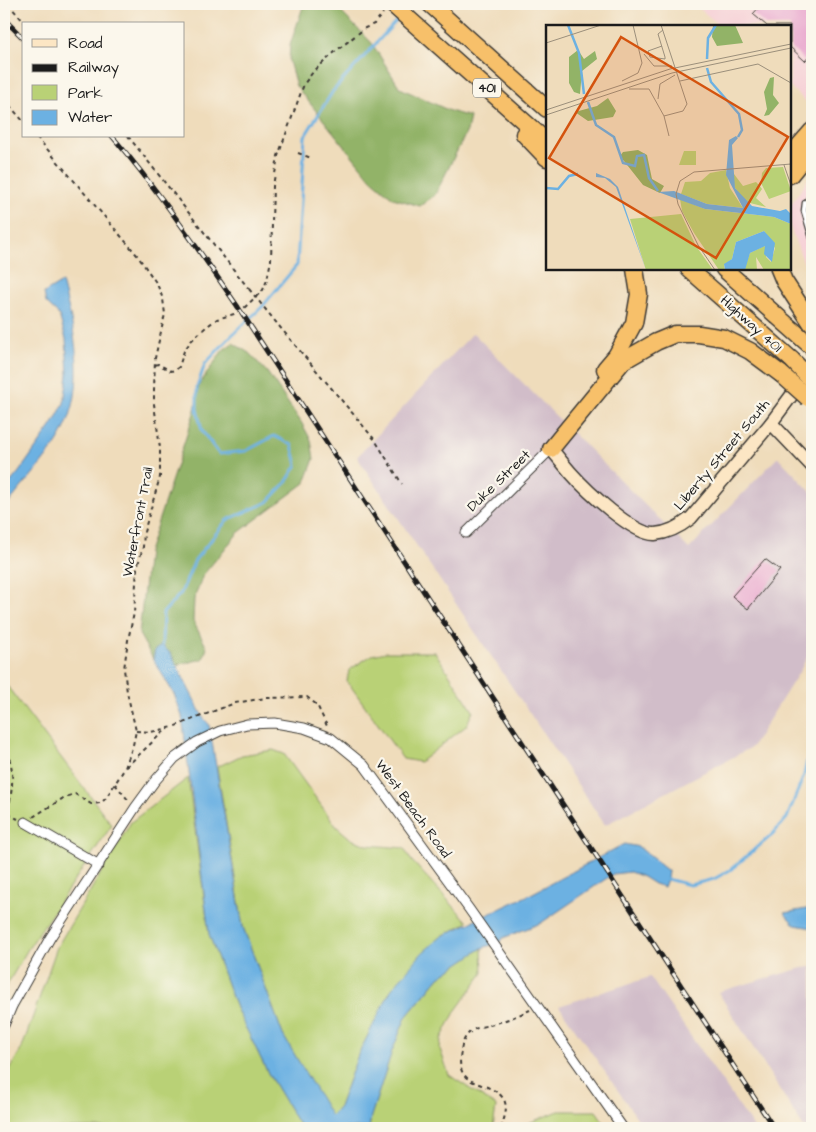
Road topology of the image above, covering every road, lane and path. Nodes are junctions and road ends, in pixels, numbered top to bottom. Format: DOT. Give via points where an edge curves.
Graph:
graph roads {
  1 [pos="8,4"];
  2 [pos="388,7"];
  3 [pos="435,7"];
  4 [pos="24,22"];
  5 [pos="426,34"];
  6 [pos="546,93"];
  7 [pos="4,99"];
  8 [pos="546,108"];
  9 [pos="22,120"];
  10 [pos="812,131"];
  11 [pos="38,138"];
  12 [pos="130,138"];
  13 [pos="546,141"];
  14 [pos="812,148"];
  15 [pos="298,153"];
  16 [pos="791,155"];
  17 [pos="546,157"];
  18 [pos="311,158"];
  19 [pos="791,174"];
  20 [pos="812,195"];
  21 [pos="812,238"];
  22 [pos="635,270"];
  23 [pos="690,270"];
  24 [pos="725,270"];
  25 [pos="779,270"];
  26 [pos="812,324"];
  27 [pos="809,344"];
  28 [pos="155,365"];
  29 [pos="812,368"];
  30 [pos="812,381"];
  31 [pos="810,400"];
  32 [pos="771,423"];
  33 [pos="551,449"];
  34 [pos="812,466"];
  35 [pos="402,484"];
  36 [pos="466,533"];
  37 [pos="173,727"];
  38 [pos="136,731"];
  39 [pos="331,738"];
  40 [pos="4,752"];
  41 [pos="125,768"];
  42 [pos="115,784"];
  43 [pos="135,808"];
  44 [pos="25,822"];
  45 [pos="4,823"];
  46 [pos="99,865"];
  47 [pos="536,1006"];
  48 [pos="4,1025"];
  49 [pos="502,1128"];
  50 [pos="623,1128"];
  1 -- 4 [label="path"];
  2 -- 5 [label="highway, 401"];
  2 -- 28 [label="path" via="374,24 336,51 304,84 278,156 273,186 271,260 263,290 242,310 217,319 201,332 184,351 175,370"];
  3 -- 6 [label="highway"];
  3 -- 8 [label="highway, 401"];
  5 -- 13 [label="highway, 401"];
  5 -- 17 [label="highway"];
  7 -- 9 [label="path"];
  10 -- 16 [label="highway"];
  11 -- 28 [label="path, Waterfront Trail" via="157,284 165,314"];
  12 -- 35 [label="path, bridge" via="279,326 375,440"];
  14 -- 19 [label="highway"];
  15 -- 18 [label="path"];
  20 -- 21 [label="lane" via="804,210"];
  22 -- 33 [label="highway" via="639,294 634,323 616,356 555,427"];
  23 -- 30 [label="highway, Highway 401, bridge"];
  24 -- 27 [label="highway, Highway 401"];
  25 -- 26 [label="highway"];
  28 -- 38 [label="path, Waterfront Trail" via="154,404 160,478 137,568 134,613 124,668"];
  29 -- 32 [label="main road, Liberty Street South"];
  31 -- 33 [label="highway, bridge" via="750,351 724,338 675,334 623,361"];
  32 -- 33 [label="main road, Liberty Street South" via="690,518 680,527 655,534 634,527 601,502"];
  32 -- 34 [label="main road"];
  33 -- 36 [label="street, Duke Street"];
  37 -- 38 [label="path" via="151,732"];
  37 -- 39 [label="path" via="235,703 307,697 317,705"];
  37 -- 41 [label="path" via="162,733"];
  38 -- 41 [label="path"];
  39 -- 43 [label="street, West Beach Road" via="304,728 274,723 247,724 220,731 175,758"];
  39 -- 47 [label="street, West Beach Road" via="364,765 470,909"];
  40 -- 45 [label="path" via="11,762 11,789"];
  41 -- 42 [label="path"];
  42 -- 43 [label="path"];
  42 -- 44 [label="path" via="101,803 91,804 75,794"];
  43 -- 46 [label="street, West Beach Road"];
  44 -- 46 [label="street"];
  46 -- 48 [label="street, West Beach Road" via="50,938"];
  47 -- 49 [label="path" via="512,1018 475,1029 467,1035 462,1048 460,1065 465,1076 495,1091 506,1104"];
  47 -- 50 [label="street, West Beach Road"];
}
